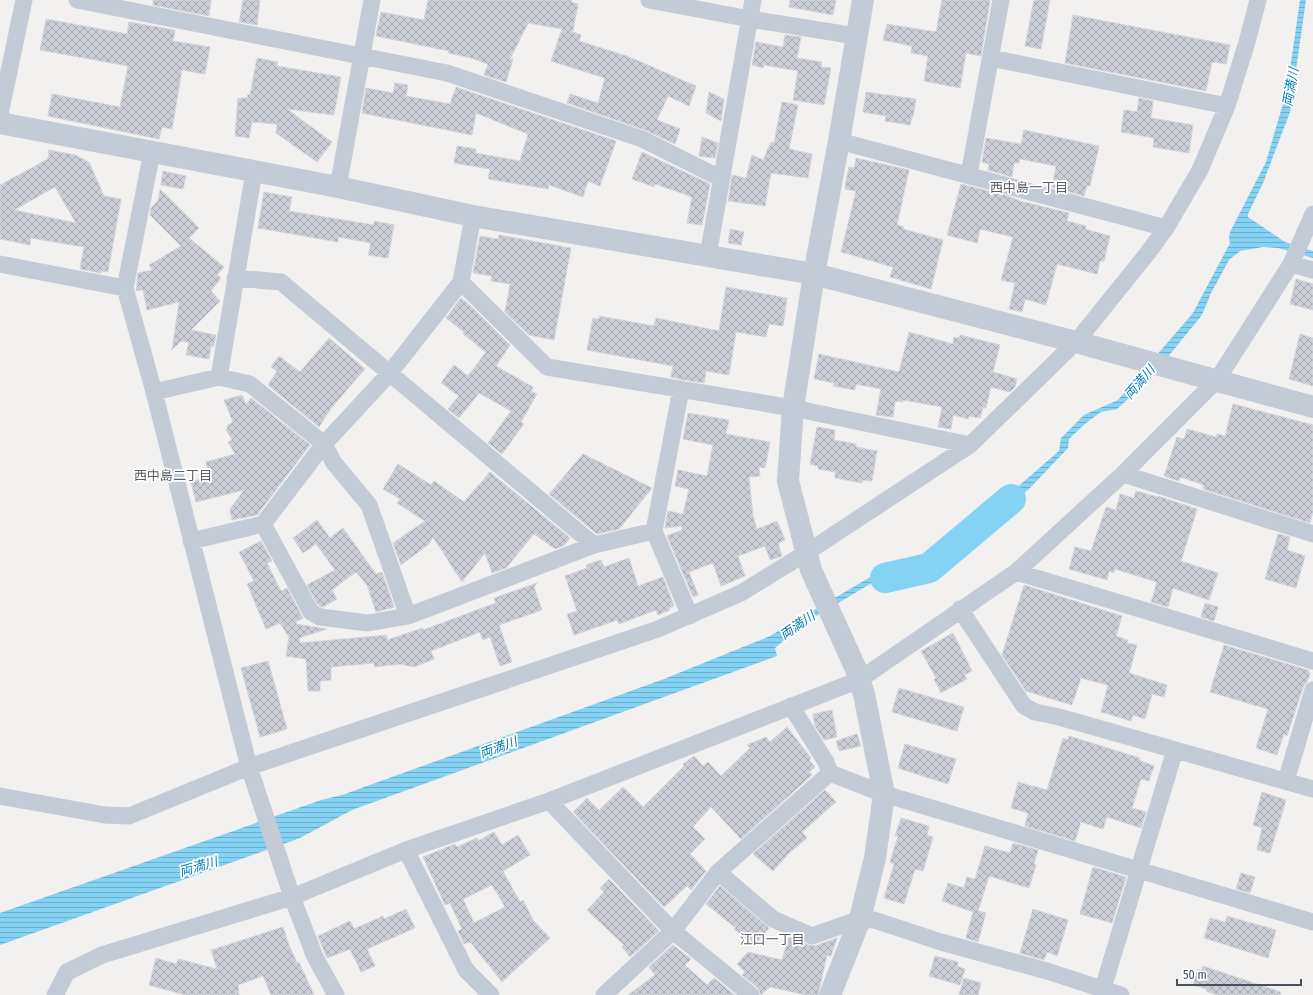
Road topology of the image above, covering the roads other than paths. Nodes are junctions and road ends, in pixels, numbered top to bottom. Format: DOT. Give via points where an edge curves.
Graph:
graph roads {
  1 [pos="24,0"];
  2 [pos="77,0"];
  3 [pos="372,0"];
  4 [pos="649,0"];
  5 [pos="753,0"];
  6 [pos="863,0"];
  7 [pos="1001,0"];
  8 [pos="1258,0"];
  9 [pos="750,19"];
  10 [pos="856,36"];
  11 [pos="362,56"];
  12 [pos="991,58"];
  13 [pos="1227,106"];
  14 [pos="0,114"];
  15 [pos="0,123"];
  16 [pos="839,141"];
  17 [pos="152,152"];
  18 [pos="254,172"];
  19 [pos="969,175"];
  20 [pos="720,178"];
  21 [pos="338,187"];
  22 [pos="1313,214"];
  23 [pos="473,216"];
  24 [pos="1166,228"];
  25 [pos="708,256"];
  26 [pos="0,264"];
  27 [pos="1291,264"];
  28 [pos="1313,270"];
  29 [pos="814,274"];
  30 [pos="235,278"];
  31 [pos="461,282"];
  32 [pos="125,288"];
  33 [pos="1076,342"];
  34 [pos="389,374"];
  35 [pos="219,377"];
  36 [pos="1208,378"];
  37 [pos="682,389"];
  38 [pos="154,392"];
  39 [pos="1313,407"];
  40 [pos="793,408"];
  41 [pos="324,444"];
  42 [pos="970,445"];
  43 [pos="1123,474"];
  44 [pos="263,524"];
  45 [pos="654,531"];
  46 [pos="1313,534"];
  47 [pos="191,541"];
  48 [pos="594,546"];
  49 [pos="809,562"];
  50 [pos="1016,572"];
  51 [pos="960,609"];
  52 [pos="408,616"];
  53 [pos="690,616"];
  54 [pos="1313,661"];
  55 [pos="857,673"];
  56 [pos="1313,690"];
  57 [pos="791,706"];
  58 [pos="1174,750"];
  59 [pos="251,772"];
  60 [pos="830,773"];
  61 [pos="1286,781"];
  62 [pos="1313,789"];
  63 [pos="884,794"];
  64 [pos="0,796"];
  65 [pos="549,800"];
  66 [pos="406,850"];
  67 [pos="1139,870"];
  68 [pos="718,872"];
  69 [pos="291,892"];
  70 [pos="860,919"];
  71 [pos="1313,922"];
  72 [pos="673,931"];
  73 [pos="1102,993"];
  74 [pos="55,995"];
  75 [pos="336,995"];
  76 [pos="491,995"];
  77 [pos="604,995"];
  78 [pos="751,995"];
  79 [pos="830,995"];
  80 [pos="1121,995"];
  1 -- 14 [label="street"];
  2 -- 11 [label="street"];
  3 -- 11 [label="street"];
  4 -- 9 [label="street"];
  5 -- 9 [label="street"];
  6 -- 10 [label="street"];
  7 -- 12 [label="street"];
  8 -- 13 [label="street"];
  9 -- 10 [label="street"];
  9 -- 20 [label="street"];
  10 -- 16 [label="street"];
  11 -- 20 [label="street" via="447,73 642,139"];
  11 -- 21 [label="street"];
  12 -- 13 [label="street"];
  12 -- 19 [label="street"];
  13 -- 24 [label="street" via="1200,170"];
  15 -- 17 [label="street"];
  16 -- 19 [label="street"];
  16 -- 29 [label="street"];
  17 -- 18 [label="street"];
  17 -- 32 [label="street"];
  18 -- 21 [label="street"];
  18 -- 30 [label="street"];
  19 -- 24 [label="street"];
  20 -- 25 [label="street"];
  21 -- 23 [label="street"];
  22 -- 27 [label="street"];
  23 -- 25 [label="street"];
  23 -- 31 [label="street"];
  24 -- 33 [label="street"];
  25 -- 29 [label="street"];
  26 -- 32 [label="street"];
  27 -- 28 [label="street"];
  27 -- 36 [label="street"];
  29 -- 33 [label="street"];
  29 -- 40 [label="street"];
  30 -- 34 [label="street" via="281,282"];
  30 -- 35 [label="street"];
  31 -- 34 [label="street"];
  31 -- 37 [label="street" via="547,367"];
  32 -- 38 [label="street"];
  33 -- 36 [label="street"];
  33 -- 42 [label="street"];
  34 -- 41 [label="street"];
  34 -- 48 [label="street"];
  35 -- 38 [label="street"];
  35 -- 41 [label="street" via="250,384"];
  36 -- 39 [label="street"];
  36 -- 43 [label="street"];
  37 -- 40 [label="street"];
  37 -- 45 [label="street"];
  38 -- 47 [label="street"];
  40 -- 42 [label="street"];
  40 -- 49 [label="street" via="788,481"];
  41 -- 44 [label="street"];
  41 -- 52 [label="street" via="334,463 369,505"];
  42 -- 49 [label="street"];
  43 -- 46 [label="street"];
  43 -- 50 [label="street"];
  44 -- 47 [label="street"];
  44 -- 52 [label="street" via="311,612 320,617 368,623"];
  45 -- 48 [label="street"];
  45 -- 53 [label="street"];
  47 -- 59 [label="street"];
  48 -- 52 [label="street"];
  49 -- 53 [label="street"];
  49 -- 55 [label="street"];
  50 -- 51 [label="street"];
  50 -- 54 [label="street"];
  51 -- 55 [label="street"];
  51 -- 58 [label="street" via="1024,706 1035,712"];
  53 -- 59 [label="street"];
  55 -- 57 [label="street"];
  55 -- 63 [label="street" via="864,694"];
  56 -- 61 [label="street"];
  57 -- 60 [label="street" via="826,762"];
  57 -- 65 [label="street"];
  58 -- 61 [label="street"];
  58 -- 67 [label="street"];
  59 -- 64 [label="street" via="129,816 105,815"];
  59 -- 69 [label="street"];
  60 -- 63 [label="street"];
  60 -- 68 [label="street"];
  61 -- 62 [label="street"];
  63 -- 67 [label="street"];
  63 -- 70 [label="street" via="875,858"];
  65 -- 66 [label="street"];
  65 -- 72 [label="street"];
  66 -- 69 [label="street"];
  66 -- 76 [label="street" via="466,970"];
  67 -- 71 [label="street"];
  67 -- 73 [label="street"];
  68 -- 70 [label="street" via="773,919 812,936"];
  68 -- 72 [label="street"];
  69 -- 74 [label="street" via="102,955 66,972"];
  69 -- 75 [label="street" via="315,957"];
  70 -- 73 [label="street" via="874,920 941,942 1047,971"];
  70 -- 79 [label="street"];
  72 -- 77 [label="street"];
  72 -- 78 [label="street"];
  73 -- 80 [label="street"];
}
